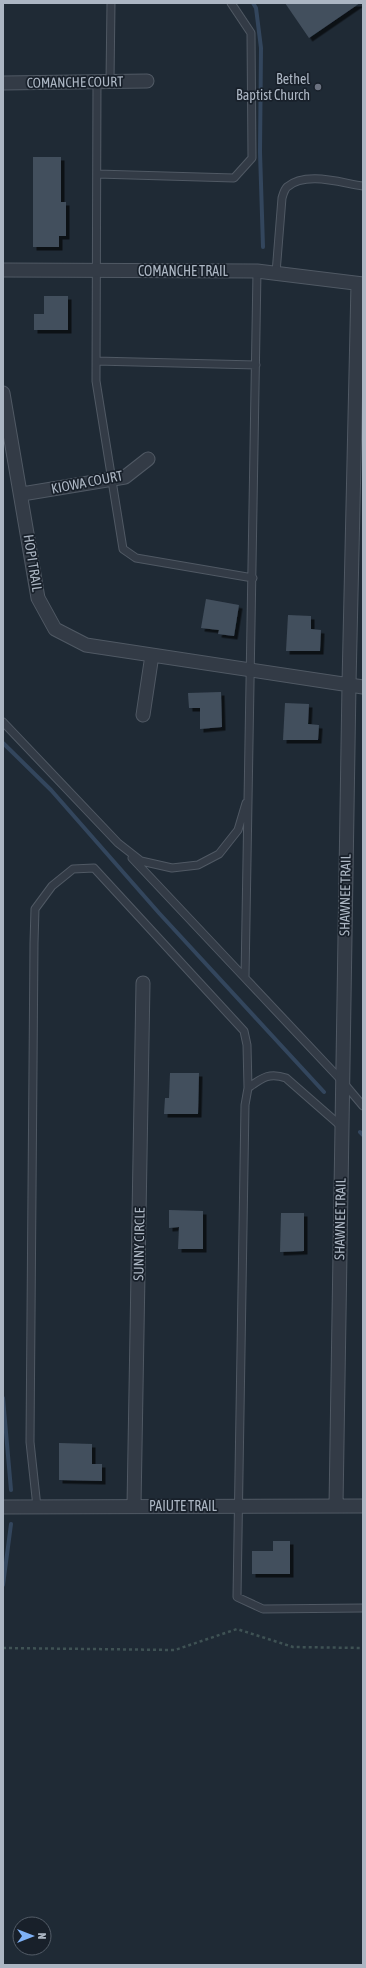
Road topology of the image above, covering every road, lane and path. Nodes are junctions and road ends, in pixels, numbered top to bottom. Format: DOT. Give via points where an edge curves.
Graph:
graph roads {
  1 [pos="111,3"];
  2 [pos="231,3"];
  3 [pos="104,81"];
  4 [pos="147,81"];
  5 [pos="3,83"];
  6 [pos="97,174"];
  7 [pos="363,186"];
  8 [pos="3,270"];
  9 [pos="97,270"];
  10 [pos="257,271"];
  11 [pos="276,273"];
  12 [pos="360,284"];
  13 [pos="96,361"];
  14 [pos="256,365"];
  15 [pos="3,393"];
  16 [pos="148,459"];
  17 [pos="112,479"];
  18 [pos="22,494"];
  19 [pos="253,578"];
  20 [pos="152,655"];
  21 [pos="251,671"];
  22 [pos="348,684"];
  23 [pos="363,686"];
  24 [pos="143,715"];
  25 [pos="3,722"];
  26 [pos="249,791"];
  27 [pos="118,843"];
  28 [pos="245,978"];
  29 [pos="143,983"];
  30 [pos="342,1081"];
  31 [pos="248,1088"];
  32 [pos="363,1106"];
  33 [pos="342,1127"];
  34 [pos="134,1506"];
  35 [pos="238,1506"];
  36 [pos="336,1506"];
  37 [pos="363,1506"];
  38 [pos="3,1507"];
  39 [pos="37,1507"];
  40 [pos="363,1608"];
  41 [pos="3,1648"];
  42 [pos="363,1648"];
  1 -- 3 [label="lane"];
  2 -- 6 [label="lane" via="251,34 252,158 234,178"];
  3 -- 4 [label="street, COMANCHE COURT"];
  3 -- 5 [label="street, COMANCHE COURT"];
  3 -- 6 [label="lane"];
  6 -- 9 [label="lane"];
  7 -- 11 [label="lane" via="324,180 301,180 286,188 282,198"];
  8 -- 9 [label="street, COMANCHE TRAIL"];
  9 -- 10 [label="street, COMANCHE TRAIL"];
  9 -- 13 [label="lane"];
  10 -- 11 [label="street, COMANCHE TRAIL"];
  10 -- 14 [label="lane"];
  11 -- 12 [label="street, COMANCHE TRAIL"];
  12 -- 22 [label="street, SHAWNEE TRAIL"];
  13 -- 14 [label="lane"];
  13 -- 17 [label="lane" via="96,381"];
  14 -- 19 [label="lane"];
  15 -- 18 [label="street, HOPI TRAIL"];
  16 -- 17 [label="street, KIOWA COURT" via="125,477"];
  17 -- 18 [label="street, KIOWA COURT"];
  17 -- 19 [label="lane" via="123,549 136,558"];
  18 -- 20 [label="street, HOPI TRAIL" via="38,598 55,629 86,645"];
  19 -- 21 [label="lane"];
  20 -- 21 [label="street, HOPI TRAIL"];
  20 -- 24 [label="street"];
  21 -- 22 [label="street, HOPI TRAIL"];
  21 -- 26 [label="lane"];
  22 -- 23 [label="street, HOPI TRAIL"];
  22 -- 30 [label="street, SHAWNEE TRAIL"];
  25 -- 27 [label="lane"];
  26 -- 27 [label="lane" via="238,830 219,854 198,865 172,868 141,861"];
  26 -- 28 [label="lane"];
  27 -- 28 [label="lane"];
  28 -- 30 [label="lane"];
  29 -- 34 [label="street, SUNNY CIRCLE"];
  30 -- 32 [label="lane"];
  30 -- 33 [label="street, SHAWNEE TRAIL"];
  31 -- 33 [label="lane" via="262,1078 274,1074 286,1078"];
  31 -- 35 [label="lane" via="245,1113"];
  31 -- 39 [label="lane" via="247,1045 244,1031 94,868 73,869 52,886 35,909 34,943 30,1442"];
  33 -- 36 [label="street, SHAWNEE TRAIL"];
  34 -- 35 [label="street, PAIUTE TRAIL"];
  34 -- 39 [label="street, PAIUTE TRAIL"];
  35 -- 36 [label="street, PAIUTE TRAIL"];
  35 -- 40 [label="lane" via="237,1597 264,1609"];
  36 -- 37 [label="street, PAIUTE TRAIL"];
  38 -- 39 [label="street, PAIUTE TRAIL"];
  41 -- 42 [label="path" via="175,1650 238,1629 292,1647"];
}
